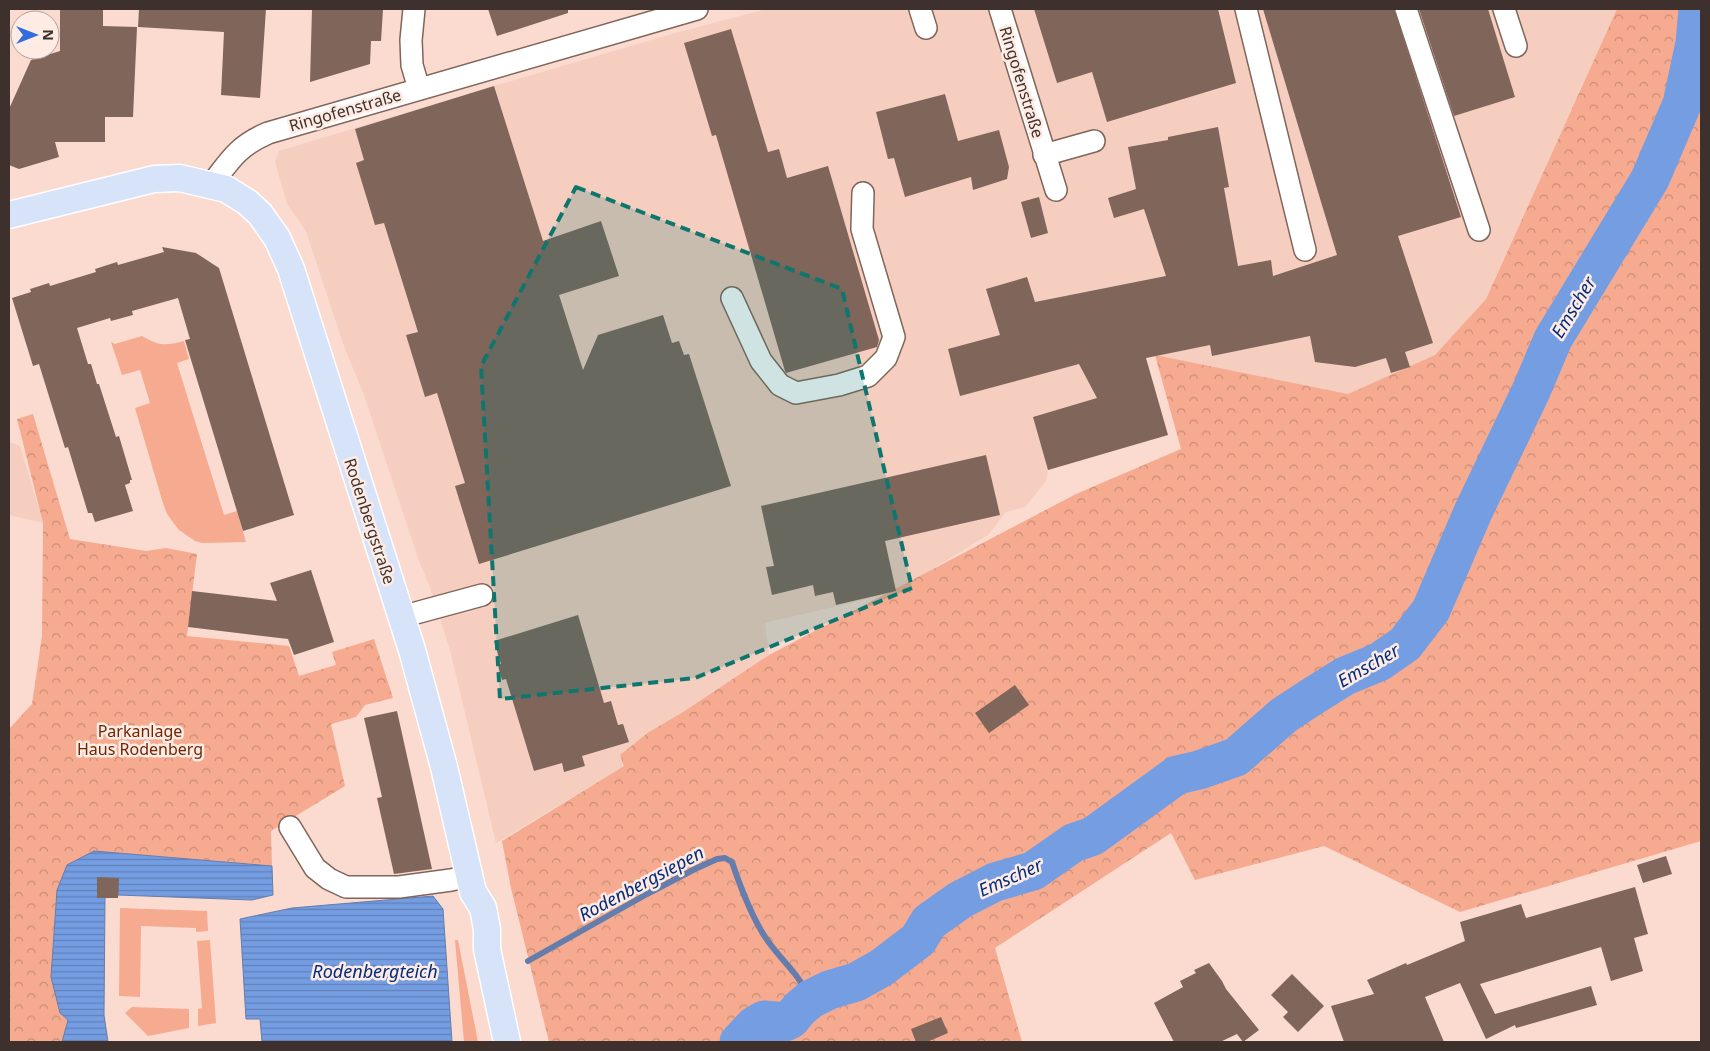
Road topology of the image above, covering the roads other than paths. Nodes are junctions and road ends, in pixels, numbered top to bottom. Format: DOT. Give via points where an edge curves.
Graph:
graph roads {
  1 [pos="414,9"];
  2 [pos="697,9"];
  3 [pos="1000,9"];
  4 [pos="1246,9"];
  5 [pos="1406,9"];
  6 [pos="1504,9"];
  7 [pos="1516,46"];
  8 [pos="419,89"];
  9 [pos="1094,141"];
  10 [pos="1044,155"];
  11 [pos="211,185"];
  12 [pos="1056,190"];
  13 [pos="863,193"];
  14 [pos="9,215"];
  15 [pos="1478,230"];
  16 [pos="1306,250"];
  17 [pos="732,298"];
  18 [pos="482,595"];
  19 [pos="401,617"];
  20 [pos="290,827"];
  21 [pos="471,884"];
  22 [pos="507,1042"];
  1 -- 8 [label="street" via="412,65"];
  2 -- 8 [label="street, Ringofenstraße"];
  3 -- 10 [label="street, Ringofenstraße"];
  4 -- 16 [label="street"];
  5 -- 15 [label="street"];
  6 -- 7 [label="street"];
  8 -- 11 [label="street, Ringofenstraße" via="251,140 241,147"];
  9 -- 10 [label="street, Ringofenstraße"];
  10 -- 12 [label="street, Ringofenstraße"];
  11 -- 14 [label="main road" via="180,178 154,178"];
  11 -- 19 [label="main road, Rodenbergstraße" via="226,189 260,214 277,238 291,269"];
  13 -- 17 [label="street" via="862,229 894,336 886,358 868,376 796,393 780,385 761,361"];
  18 -- 19 [label="street"];
  19 -- 21 [label="main road, Rodenbergstraße" via="444,768"];
  20 -- 21 [label="street" via="315,868 346,887 399,887 451,880"];
  21 -- 22 [label="main road, Rodenbergstraße" via="483,908 487,949"];
}
